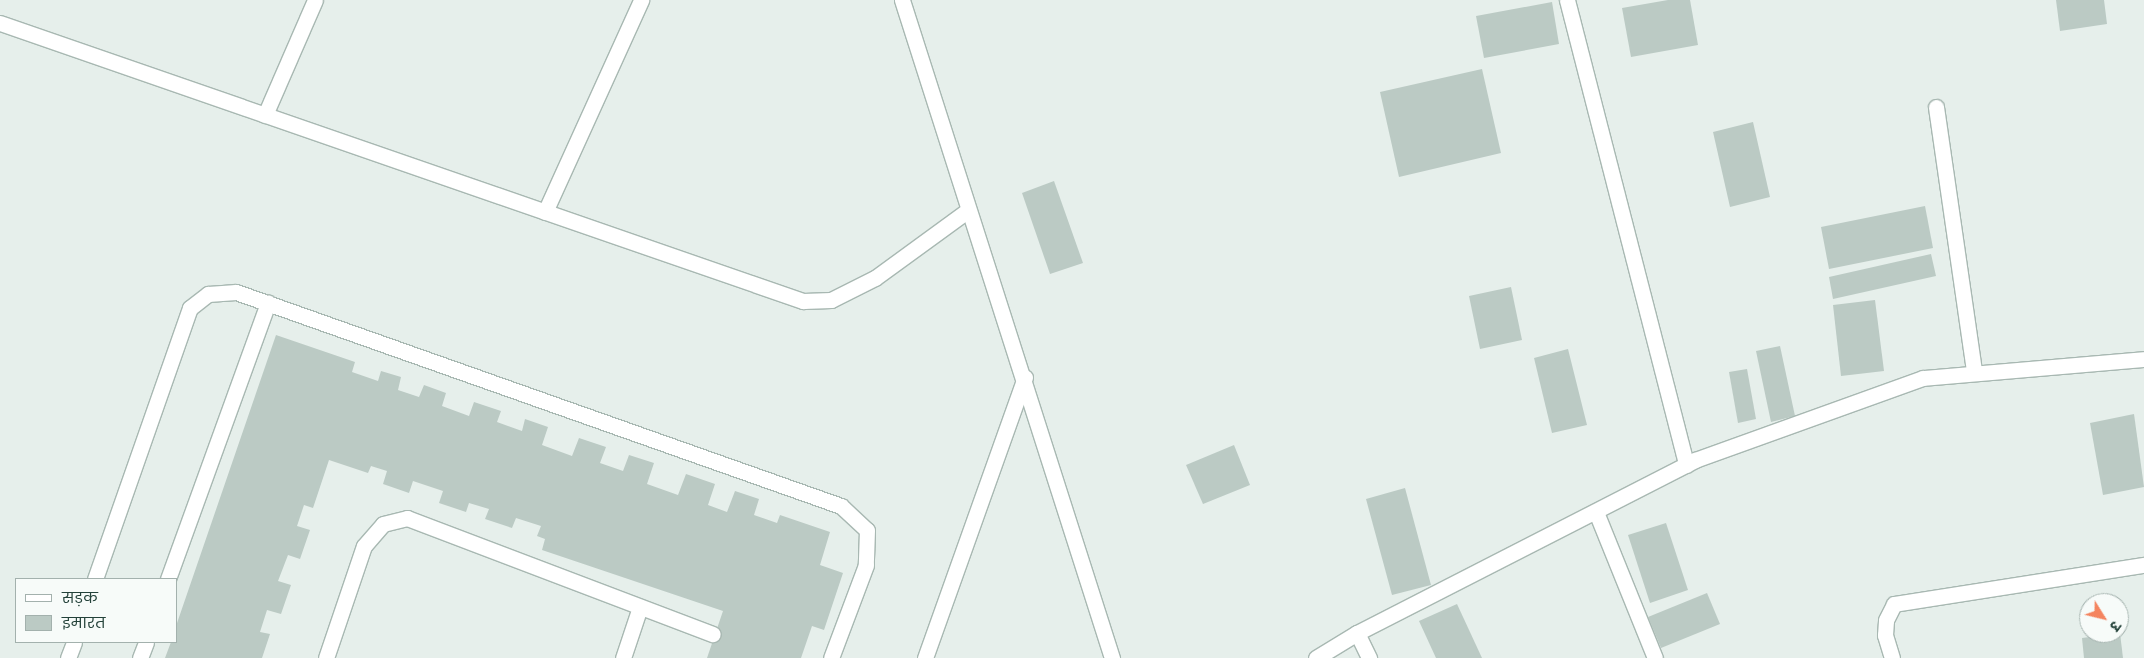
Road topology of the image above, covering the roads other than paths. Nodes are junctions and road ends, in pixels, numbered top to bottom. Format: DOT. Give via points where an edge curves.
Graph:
graph roads {
  1 [pos="315,0"];
  2 [pos="641,0"];
  3 [pos="902,0"];
  4 [pos="1567,0"];
  5 [pos="0,23"];
  6 [pos="1936,107"];
  7 [pos="265,115"];
  8 [pos="967,211"];
  9 [pos="544,212"];
  10 [pos="268,303"];
  11 [pos="2144,359"];
  12 [pos="1974,372"];
  13 [pos="1025,378"];
  14 [pos="1686,465"];
  15 [pos="1596,512"];
  16 [pos="2144,565"];
  17 [pos="95,578"];
  18 [pos="168,578"];
  19 [pos="640,607"];
  20 [pos="1356,633"];
  21 [pos="713,634"];
  22 [pos="74,643"];
  23 [pos="146,643"];
  24 [pos="68,658"];
  25 [pos="140,658"];
  26 [pos="326,658"];
  27 [pos="623,658"];
  28 [pos="830,658"];
  29 [pos="925,658"];
  30 [pos="1112,658"];
  31 [pos="1316,658"];
  32 [pos="1369,658"];
  33 [pos="1655,658"];
  34 [pos="1892,658"];
  1 -- 7 [label="street"];
  2 -- 9 [label="street"];
  3 -- 8 [label="street"];
  4 -- 14 [label="street"];
  5 -- 7 [label="street"];
  6 -- 12 [label="street"];
  7 -- 9 [label="street"];
  8 -- 9 [label="street" via="876,278 831,300 803,301"];
  8 -- 13 [label="street"];
  10 -- 17 [label="street" via="236,292 208,294 190,308"];
  10 -- 18 [label="street"];
  10 -- 28 [label="street" via="841,506 867,530 866,565"];
  11 -- 12 [label="street"];
  12 -- 14 [label="street" via="1923,378"];
  13 -- 29 [label="street"];
  13 -- 30 [label="street"];
  14 -- 15 [label="street"];
  15 -- 20 [label="street"];
  15 -- 33 [label="street"];
  16 -- 34 [label="street" via="1894,604 1886,620 1885,635"];
  19 -- 21 [label="street"];
  19 -- 26 [label="street" via="407,518 383,524 364,546"];
  19 -- 27 [label="street"];
  20 -- 31 [label="street"];
  20 -- 32 [label="street"];
  22 -- 24 [label="street"];
  23 -- 25 [label="street"];
}
